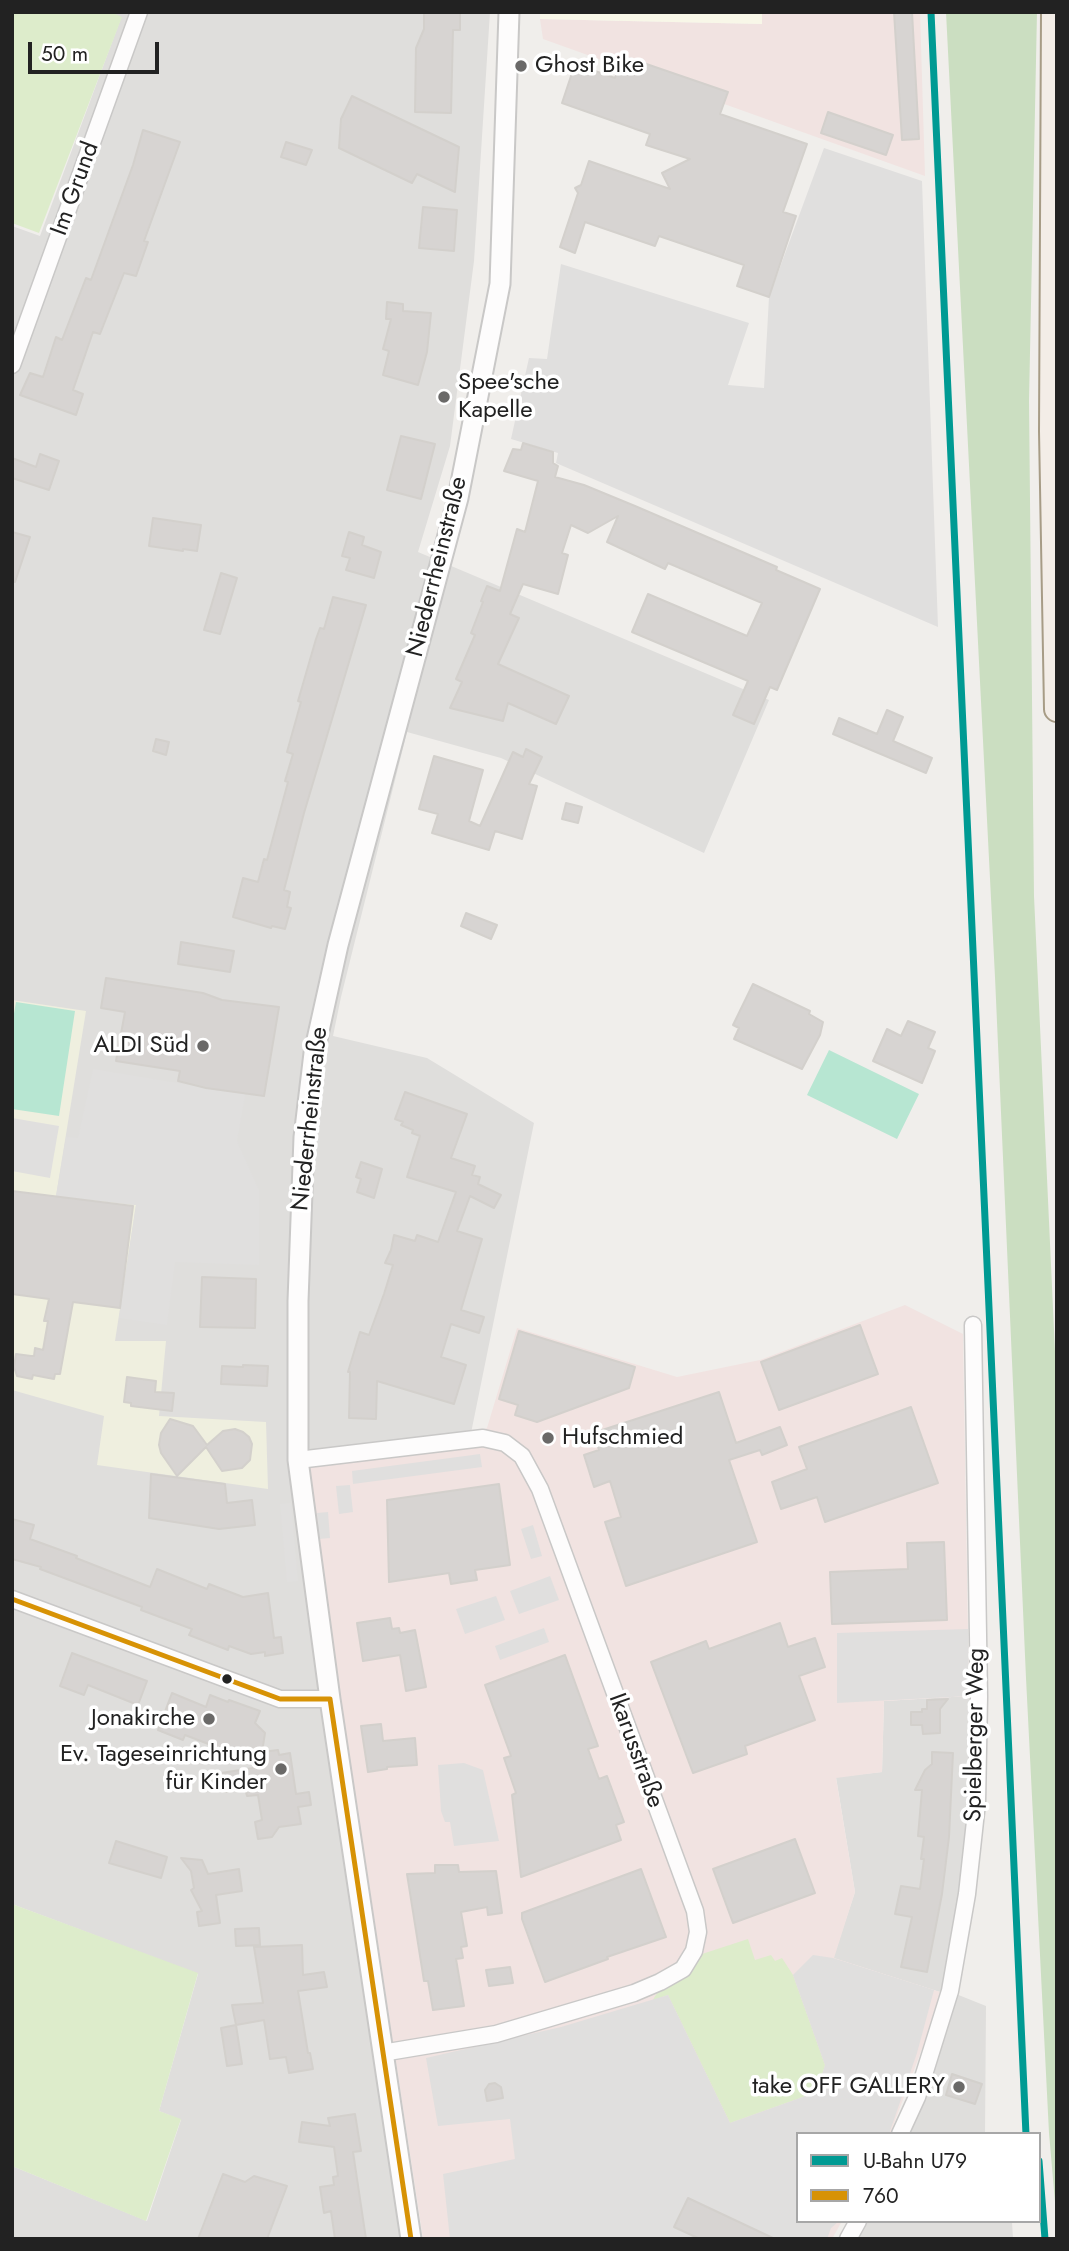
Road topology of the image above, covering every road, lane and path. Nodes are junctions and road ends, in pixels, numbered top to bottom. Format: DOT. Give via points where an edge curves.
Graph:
graph roads {
  1 [pos="139,12"];
  2 [pos="509,12"];
  3 [pos="1054,12"];
  4 [pos="12,365"];
  5 [pos="1057,709"];
  6 [pos="973,1325"];
  7 [pos="298,1460"];
  8 [pos="12,1599"];
  9 [pos="330,1699"];
  10 [pos="383,2053"];
  11 [pos="901,2132"];
  12 [pos="857,2223"];
  13 [pos="411,2239"];
  14 [pos="848,2239"];
  1 -- 4 [label="street, Im Grund"];
  2 -- 7 [label="street, Niederrheinstraße" via="500,284 458,498 338,945 314,1053 304,1137 299,1248"];
  3 -- 5 [label="main road" via="1052,431"];
  6 -- 11 [label="street, Spielberger Weg" via="977,1803 950,1991 917,2097"];
  7 -- 9 [label="street, Niederrheinstraße"];
  7 -- 10 [label="street, Ikarusstraße" via="483,1438 505,1443 522,1456 540,1489 695,1911 698,1932 683,1969 634,1993 496,2034"];
  8 -- 9 [label="street" via="280,1699"];
  9 -- 10 [label="street, Niederrheinstraße"];
  10 -- 13 [label="street, Niederrheinstraße"];
  12 -- 14 [label="street"];
}
